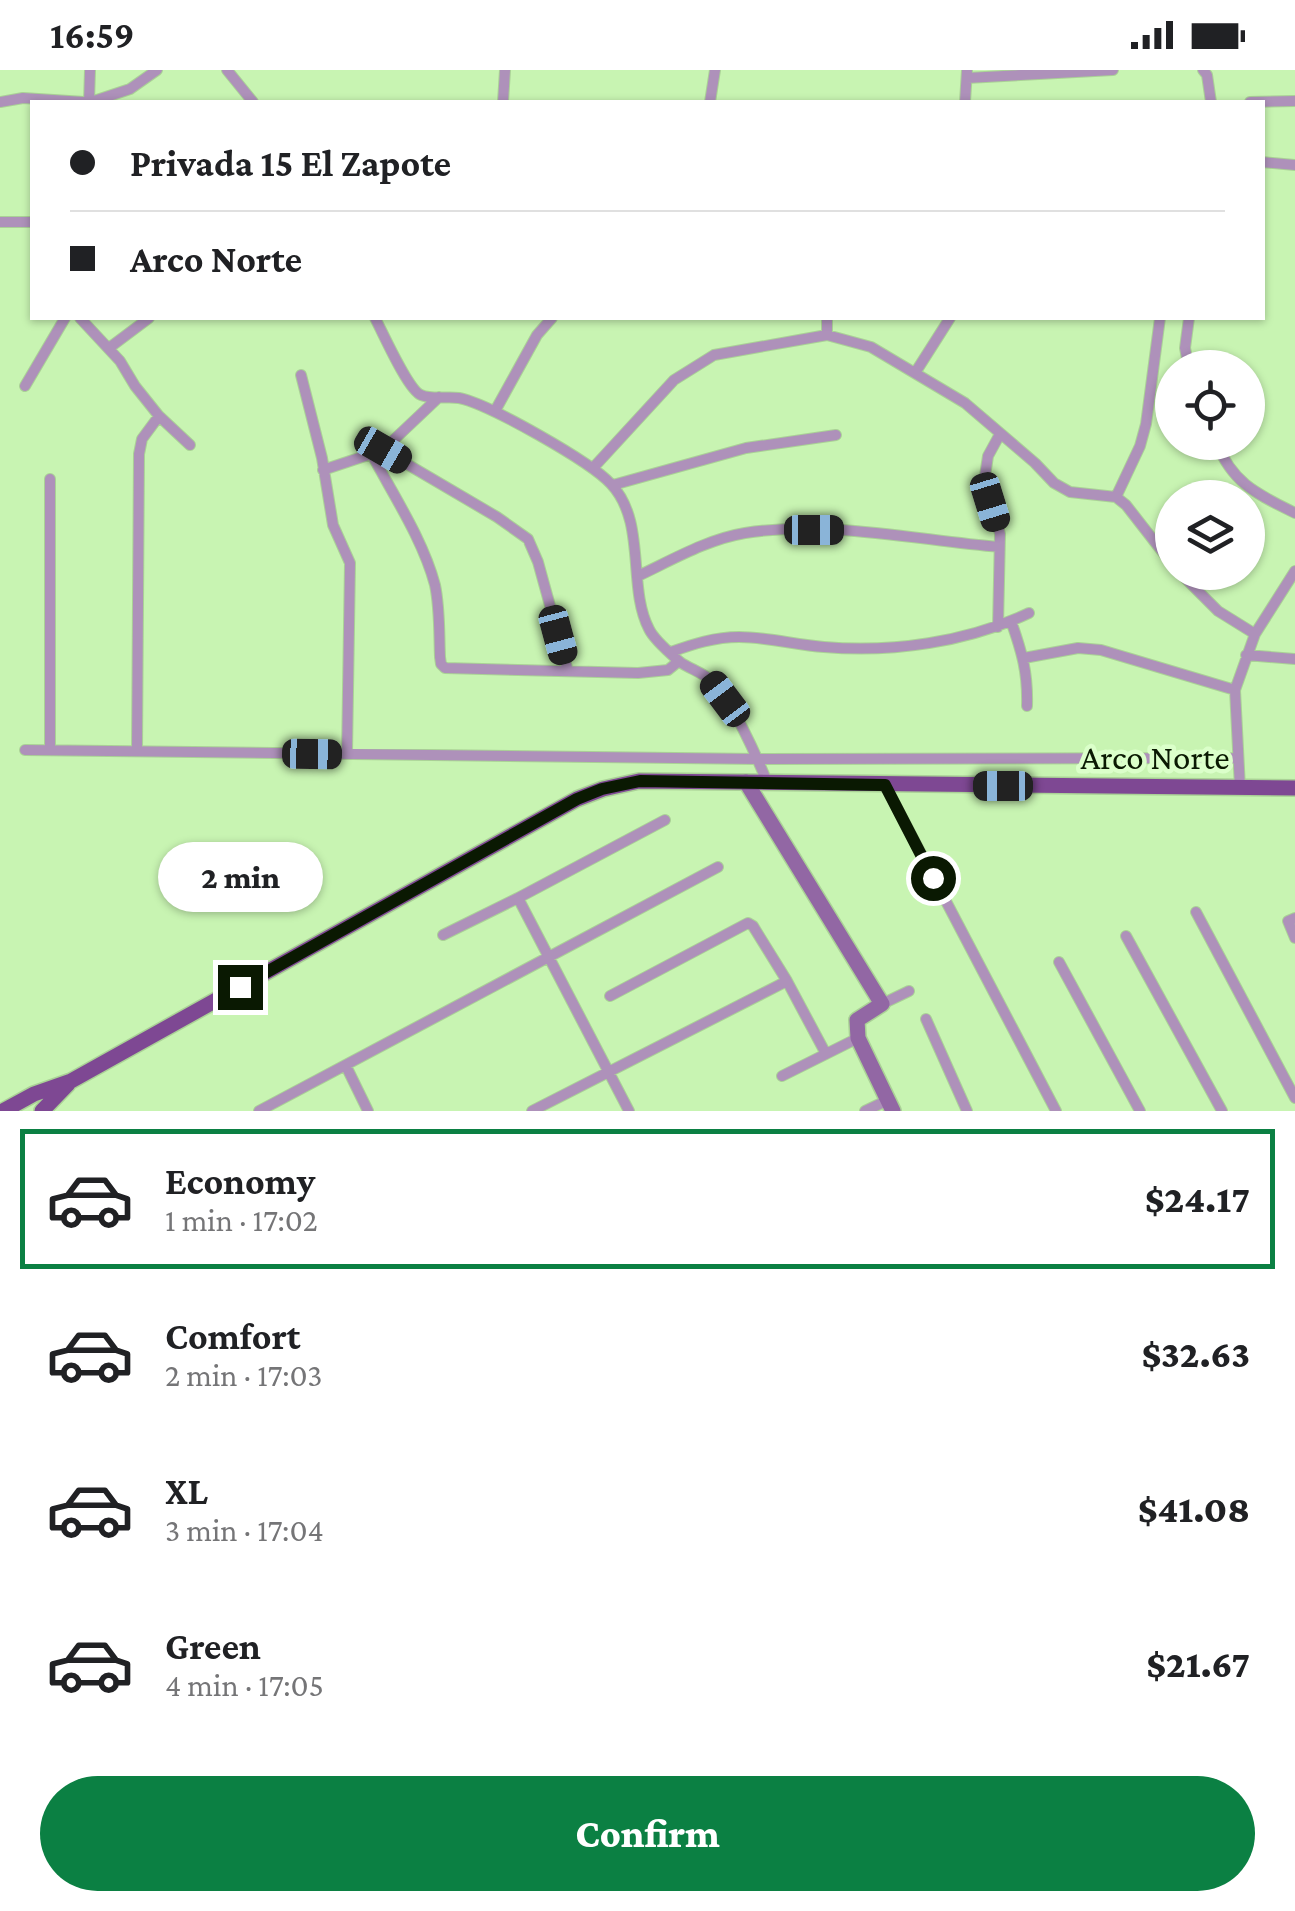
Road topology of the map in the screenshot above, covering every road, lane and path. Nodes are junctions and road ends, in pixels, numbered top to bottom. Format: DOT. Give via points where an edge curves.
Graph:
graph roads {
  1 [pos="90,70"];
  2 [pos="157,70"];
  3 [pos="227,70"];
  4 [pos="505,70"];
  5 [pos="715,70"];
  6 [pos="1114,70"];
  7 [pos="1203,70"];
  8 [pos="967,74"];
  9 [pos="56,100"];
  10 [pos="88,100"];
  11 [pos="94,100"];
  12 [pos="251,100"];
  13 [pos="503,100"];
  14 [pos="710,100"];
  15 [pos="965,100"];
  16 [pos="1210,100"];
  17 [pos="1295,101"];
  18 [pos="0,102"];
  19 [pos="1265,102"];
  20 [pos="1265,162"];
  21 [pos="1295,164"];
  22 [pos="0,222"];
  23 [pos="30,222"];
  24 [pos="64,320"];
  25 [pos="82,320"];
  26 [pos="146,320"];
  27 [pos="376,320"];
  28 [pos="550,320"];
  29 [pos="827,320"];
  30 [pos="949,320"];
  31 [pos="1160,320"];
  32 [pos="1189,320"];
  33 [pos="827,334"];
  34 [pos="109,348"];
  35 [pos="1186,350"];
  36 [pos="915,374"];
  37 [pos="301,375"];
  38 [pos="24,386"];
  39 [pos="439,397"];
  40 [pos="495,412"];
  41 [pos="159,416"];
  42 [pos="1000,434"];
  43 [pos="836,435"];
  44 [pos="190,445"];
  45 [pos="378,452"];
  46 [pos="1224,460"];
  47 [pos="592,468"];
  48 [pos="323,470"];
  49 [pos="50,478"];
  50 [pos="613,485"];
  51 [pos="1116,498"];
  52 [pos="1295,514"];
  53 [pos="1155,543"];
  54 [pos="1000,547"];
  55 [pos="1295,570"];
  56 [pos="638,576"];
  57 [pos="1197,590"];
  58 [pos="1029,613"];
  59 [pos="1011,621"];
  60 [pos="998,627"];
  61 [pos="1255,634"];
  62 [pos="1246,656"];
  63 [pos="675,657"];
  64 [pos="1024,658"];
  65 [pos="1295,659"];
  66 [pos="568,671"];
  67 [pos="1235,690"];
  68 [pos="1027,706"];
  69 [pos="25,750"];
  70 [pos="50,750"];
  71 [pos="137,751"];
  72 [pos="347,754"];
  73 [pos="1237,758"];
  74 [pos="758,759"];
  75 [pos="746,782"];
  76 [pos="767,782"];
  77 [pos="885,785"];
  78 [pos="1240,788"];
  79 [pos="1295,788"];
  80 [pos="665,820"];
  81 [pos="718,867"];
  82 [pos="518,898"];
  83 [pos="1196,912"];
  84 [pos="1295,918"];
  85 [pos="443,935"];
  86 [pos="1126,936"];
  87 [pos="1295,938"];
  88 [pos="548,958"];
  89 [pos="1059,962"];
  90 [pos="786,981"];
  91 [pos="909,991"];
  92 [pos="610,996"];
  93 [pos="882,1004"];
  94 [pos="926,1019"];
  95 [pos="858,1038"];
  96 [pos="826,1054"];
  97 [pos="346,1066"];
  98 [pos="608,1070"];
  99 [pos="782,1076"];
  100 [pos="71,1081"];
  101 [pos="1295,1098"];
  102 [pos="891,1105"];
  103 [pos="278,1107"];
  104 [pos="5,1110"];
  105 [pos="42,1111"];
  106 [pos="259,1111"];
  107 [pos="368,1111"];
  108 [pos="532,1111"];
  109 [pos="630,1111"];
  110 [pos="865,1111"];
  111 [pos="967,1111"];
  112 [pos="1056,1111"];
  113 [pos="1140,1111"];
  114 [pos="1222,1111"];
  1 -- 10 [label="street"];
  2 -- 11 [label="street"];
  3 -- 12 [label="street"];
  4 -- 13 [label="street"];
  5 -- 14 [label="street"];
  6 -- 8 [label="street"];
  7 -- 16 [label="street"];
  8 -- 15 [label="street"];
  9 -- 18 [label="street"];
  17 -- 19 [label="street"];
  20 -- 21 [label="street"];
  22 -- 23 [label="street"];
  24 -- 38 [label="street"];
  25 -- 34 [label="street"];
  26 -- 34 [label="street"];
  27 -- 39 [label="street" via="410,386 421,396"];
  28 -- 40 [label="street"];
  29 -- 33 [label="street"];
  30 -- 36 [label="street"];
  31 -- 51 [label="street" via="1146,424"];
  32 -- 35 [label="street"];
  33 -- 36 [label="street" via="871,347"];
  33 -- 47 [label="street" via="714,355 674,380"];
  34 -- 41 [label="street"];
  36 -- 42 [label="street" via="965,403"];
  37 -- 48 [label="street"];
  39 -- 40 [label="street"];
  39 -- 45 [label="street"];
  40 -- 47 [label="street"];
  41 -- 44 [label="street"];
  41 -- 71 [label="street" via="139,454"];
  42 -- 51 [label="street" via="1070,492"];
  42 -- 54 [label="street" via="985,476"];
  43 -- 50 [label="street" via="746,448"];
  45 -- 48 [label="street"];
  45 -- 66 [label="street" via="528,539"];
  45 -- 66 [label="street" via="434,585 441,664 454,670"];
  46 -- 52 [label="street" via="1246,487"];
  47 -- 50 [label="street"];
  48 -- 72 [label="street" via="332,524 350,563"];
  49 -- 70 [label="street"];
  50 -- 56 [label="street" via="630,514"];
  51 -- 53 [label="street"];
  54 -- 56 [label="street" via="788,530 714,542"];
  54 -- 60 [label="street"];
  55 -- 61 [label="street"];
  56 -- 63 [label="street" via="649,630"];
  57 -- 61 [label="street"];
  58 -- 59 [label="street"];
  59 -- 60 [label="street"];
  59 -- 64 [label="street"];
  60 -- 63 [label="street" via="943,642 870,648 738,637 698,642"];
  61 -- 62 [label="street"];
  62 -- 65 [label="street"];
  62 -- 67 [label="street"];
  63 -- 66 [label="street" via="659,672"];
  63 -- 74 [label="street" via="712,682"];
  64 -- 67 [label="street" via="1101,650"];
  64 -- 68 [label="street"];
  67 -- 73 [label="street"];
  69 -- 70 [label="street"];
  70 -- 71 [label="street"];
  71 -- 72 [label="street"];
  72 -- 74 [label="street"];
  73 -- 74 [label="street"];
  73 -- 78 [label="street"];
  74 -- 76 [label="street"];
  75 -- 76 [label="main road, Arco Norte"];
  75 -- 93 [label="main road"];
  75 -- 100 [label="main road, Arco Norte" via="640,781 577,799"];
  76 -- 77 [label="main road, Arco Norte"];
  77 -- 78 [label="main road, Arco Norte"];
  77 -- 112 [label="street"];
  78 -- 79 [label="main road, Arco Norte"];
  80 -- 82 [label="street"];
  81 -- 88 [label="street"];
  82 -- 85 [label="street"];
  82 -- 88 [label="street"];
  83 -- 101 [label="street"];
  84 -- 87 [label="street" via="1288,922"];
  86 -- 114 [label="street"];
  88 -- 97 [label="street"];
  88 -- 98 [label="street"];
  89 -- 113 [label="street"];
  90 -- 92 [label="street" via="748,924"];
  90 -- 96 [label="street"];
  90 -- 98 [label="street"];
  91 -- 93 [label="street"];
  93 -- 95 [label="main road" via="857,1020"];
  94 -- 111 [label="street"];
  95 -- 96 [label="street"];
  95 -- 102 [label="main road"];
  96 -- 99 [label="street"];
  97 -- 103 [label="street"];
  97 -- 107 [label="street"];
  98 -- 108 [label="street"];
  98 -- 109 [label="street"];
  100 -- 104 [label="main road, Arco Norte"];
  100 -- 105 [label="main road, Arco Norte"];
  102 -- 110 [label="street"];
  103 -- 106 [label="street"];
}
